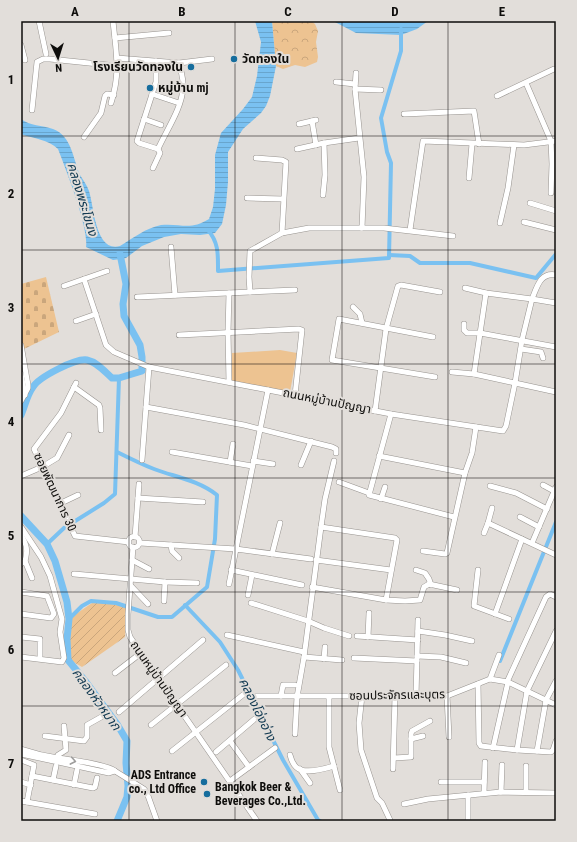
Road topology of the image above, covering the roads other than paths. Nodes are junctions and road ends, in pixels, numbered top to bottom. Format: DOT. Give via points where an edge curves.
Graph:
graph roads {
  1 [pos="39,21"];
  2 [pos="113,21"];
  3 [pos="168,33"];
  4 [pos="115,38"];
  5 [pos="21,45"];
  6 [pos="46,54"];
  7 [pos="117,58"];
  8 [pos="212,59"];
  9 [pos="25,60"];
  10 [pos="156,61"];
  11 [pos="179,63"];
  12 [pos="118,66"];
  13 [pos="554,69"];
  14 [pos="356,74"];
  15 [pos="336,82"];
  16 [pos="526,83"];
  17 [pos="355,87"];
  18 [pos="381,90"];
  19 [pos="152,94"];
  20 [pos="114,95"];
  21 [pos="497,96"];
  22 [pos="111,103"];
  23 [pos="179,103"];
  24 [pos="32,110"];
  25 [pos="404,114"];
  26 [pos="144,119"];
  27 [pos="299,124"];
  28 [pos="160,125"];
  29 [pos="84,137"];
  30 [pos="359,138"];
  31 [pos="553,141"];
  32 [pos="324,143"];
  33 [pos="472,144"];
  34 [pos="479,144"];
  35 [pos="316,145"];
  36 [pos="514,145"];
  37 [pos="158,149"];
  38 [pos="297,149"];
  39 [pos="256,158"];
  40 [pos="153,168"];
  41 [pos="469,178"];
  42 [pos="551,193"];
  43 [pos="324,195"];
  44 [pos="246,198"];
  45 [pos="283,199"];
  46 [pos="530,203"];
  47 [pos="556,211"];
  48 [pos="524,222"];
  49 [pos="500,223"];
  50 [pos="362,228"];
  51 [pos="410,230"];
  52 [pos="556,230"];
  53 [pos="282,233"];
  54 [pos="453,236"];
  55 [pos="171,247"];
  56 [pos="107,271"];
  57 [pos="556,275"];
  58 [pos="84,280"];
  59 [pos="64,286"];
  60 [pos="466,288"];
  61 [pos="295,290"];
  62 [pos="250,292"];
  63 [pos="440,292"];
  64 [pos="486,292"];
  65 [pos="229,293"];
  66 [pos="175,295"];
  67 [pos="138,297"];
  68 [pos="532,299"];
  69 [pos="556,303"];
  70 [pos="353,307"];
  71 [pos="96,314"];
  72 [pos="76,320"];
  73 [pos="362,324"];
  74 [pos="464,324"];
  75 [pos="386,329"];
  76 [pos="228,332"];
  77 [pos="480,333"];
  78 [pos="179,335"];
  79 [pos="433,337"];
  80 [pos="522,340"];
  81 [pos="21,346"];
  82 [pos="556,347"];
  83 [pos="521,349"];
  84 [pos="543,358"];
  85 [pos="144,365"];
  86 [pos="381,368"];
  87 [pos="452,372"];
  88 [pos="21,374"];
  89 [pos="474,374"];
  90 [pos="435,377"];
  91 [pos="230,382"];
  92 [pos="515,383"];
  93 [pos="268,390"];
  94 [pos="556,392"];
  95 [pos="25,394"];
  96 [pos="295,395"];
  97 [pos="21,401"];
  98 [pos="146,408"];
  99 [pos="375,411"];
  100 [pos="392,414"];
  101 [pos="476,427"];
  102 [pos="259,429"];
  103 [pos="101,430"];
  104 [pos="69,435"];
  105 [pos="311,442"];
  106 [pos="233,444"];
  107 [pos="172,452"];
  108 [pos="336,454"];
  109 [pos="379,456"];
  110 [pos="142,460"];
  111 [pos="334,461"];
  112 [pos="230,462"];
  113 [pos="253,463"];
  114 [pos="273,464"];
  115 [pos="301,465"];
  116 [pos="42,467"];
  117 [pos="465,472"];
  118 [pos="21,476"];
  119 [pos="339,482"];
  120 [pos="139,484"];
  121 [pos="543,485"];
  122 [pos="490,486"];
  123 [pos="385,487"];
  124 [pos="555,489"];
  125 [pos="369,493"];
  126 [pos="78,495"];
  127 [pos="138,498"];
  128 [pos="381,499"];
  129 [pos="203,502"];
  130 [pos="59,504"];
  131 [pos="492,508"];
  132 [pos="547,509"];
  133 [pos="454,517"];
  134 [pos="520,517"];
  135 [pos="280,523"];
  136 [pos="488,523"];
  137 [pos="539,526"];
  138 [pos="21,527"];
  139 [pos="320,527"];
  140 [pos="484,533"];
  141 [pos="21,535"];
  142 [pos="135,537"];
  143 [pos="522,539"];
  144 [pos="23,541"];
  145 [pos="129,542"];
  146 [pos="140,543"];
  147 [pos="532,543"];
  148 [pos="171,544"];
  149 [pos="133,547"];
  150 [pos="236,549"];
  151 [pos="423,551"];
  152 [pos="272,554"];
  153 [pos="556,556"];
  154 [pos="179,558"];
  155 [pos="314,559"];
  156 [pos="132,560"];
  157 [pos="23,563"];
  158 [pos="149,569"];
  159 [pos="231,570"];
  160 [pos="391,570"];
  161 [pos="416,570"];
  162 [pos="478,570"];
  163 [pos="74,574"];
  164 [pos="252,575"];
  165 [pos="32,578"];
  166 [pos="131,579"];
  167 [pos="165,582"];
  168 [pos="197,583"];
  169 [pos="229,584"];
  170 [pos="302,585"];
  171 [pos="431,585"];
  172 [pos="130,586"];
  173 [pos="312,587"];
  174 [pos="457,590"];
  175 [pos="21,592"];
  176 [pos="248,595"];
  177 [pos="556,597"];
  178 [pos="386,600"];
  179 [pos="164,601"];
  180 [pos="148,604"];
  181 [pos="251,604"];
  182 [pos="370,613"];
  183 [pos="21,614"];
  184 [pos="495,614"];
  185 [pos="509,619"];
  186 [pos="418,620"];
  187 [pos="308,621"];
  188 [pos="556,631"];
  189 [pos="418,632"];
  190 [pos="227,635"];
  191 [pos="350,636"];
  192 [pos="357,636"];
  193 [pos="21,637"];
  194 [pos="368,637"];
  195 [pos="203,640"];
  196 [pos="418,640"];
  197 [pos="472,641"];
  198 [pos="325,647"];
  199 [pos="141,653"];
  200 [pos="304,654"];
  201 [pos="499,655"];
  202 [pos="40,656"];
  203 [pos="21,658"];
  204 [pos="354,658"];
  205 [pos="417,658"];
  206 [pos="324,659"];
  207 [pos="342,660"];
  208 [pos="466,662"];
  209 [pos="226,665"];
  210 [pos="115,673"];
  211 [pos="158,678"];
  212 [pos="490,679"];
  213 [pos="556,681"];
  214 [pos="507,682"];
  215 [pos="478,684"];
  216 [pos="295,685"];
  217 [pos="527,691"];
  218 [pos="244,694"];
  219 [pos="254,696"];
  220 [pos="281,696"];
  221 [pos="362,696"];
  222 [pos="395,696"];
  223 [pos="416,696"];
  224 [pos="447,696"];
  225 [pos="297,697"];
  226 [pos="330,697"];
  227 [pos="546,700"];
  228 [pos="177,705"];
  229 [pos="556,705"];
  230 [pos="119,712"];
  231 [pos="103,716"];
  232 [pos="257,717"];
  233 [pos="430,721"];
  234 [pos="151,725"];
  235 [pos="64,726"];
  236 [pos="196,731"];
  237 [pos="295,734"];
  238 [pos="45,736"];
  239 [pos="422,736"];
  240 [pos="449,737"];
  241 [pos="66,738"];
  242 [pos="411,739"];
  243 [pos="230,741"];
  244 [pos="556,741"];
  245 [pos="275,748"];
  246 [pos="493,748"];
  247 [pos="21,749"];
  248 [pos="517,750"];
  249 [pos="172,751"];
  250 [pos="537,751"];
  251 [pos="21,754"];
  252 [pos="214,754"];
  253 [pos="290,755"];
  254 [pos="57,758"];
  255 [pos="394,758"];
  256 [pos="21,760"];
  257 [pos="485,762"];
  258 [pos="502,764"];
  259 [pos="56,766"];
  260 [pos="334,766"];
  261 [pos="526,766"];
  262 [pos="249,768"];
  263 [pos="300,769"];
  264 [pos="394,769"];
  265 [pos="77,770"];
  266 [pos="117,772"];
  267 [pos="32,776"];
  268 [pos="97,778"];
  269 [pos="53,780"];
  270 [pos="230,781"];
  271 [pos="21,782"];
  272 [pos="310,782"];
  273 [pos="441,782"];
  274 [pos="484,782"];
  275 [pos="30,785"];
  276 [pos="74,785"];
  277 [pos="340,790"];
  278 [pos="501,792"];
  279 [pos="526,792"];
  280 [pos="556,793"];
  281 [pos="484,794"];
  282 [pos="468,795"];
  283 [pos="21,801"];
  284 [pos="28,802"];
  285 [pos="404,804"];
  286 [pos="95,814"];
  287 [pos="390,820"];
  288 [pos="158,821"];
  289 [pos="257,821"];
  290 [pos="468,821"];
  1 -- 6 [label="street"];
  2 -- 4 [label="street"];
  3 -- 4 [label="street"];
  4 -- 7 [label="street"];
  5 -- 9 [label="street"];
  7 -- 10 [label="street"];
  7 -- 12 [label="street"];
  8 -- 11 [label="street"];
  10 -- 11 [label="street"];
  10 -- 19 [label="street" via="157,78"];
  11 -- 23 [label="street" via="183,89"];
  12 -- 20 [label="street"];
  12 -- 24 [label="street" via="39,60"];
  13 -- 16 [label="street"];
  14 -- 17 [label="street"];
  15 -- 17 [label="street"];
  16 -- 21 [label="street"];
  16 -- 31 [label="street"];
  17 -- 18 [label="street"];
  17 -- 30 [label="street"];
  19 -- 23 [label="street"];
  19 -- 26 [label="street"];
  20 -- 22 [label="street"];
  20 -- 29 [label="street" via="107,94 101,113"];
  23 -- 37 [label="street"];
  25 -- 34 [label="street" via="474,111"];
  26 -- 28 [label="street"];
  26 -- 37 [label="street" via="138,142"];
  27 -- 35 [label="street" via="314,120"];
  30 -- 32 [label="street"];
  30 -- 50 [label="street" via="364,177"];
  31 -- 36 [label="street"];
  31 -- 42 [label="street"];
  32 -- 35 [label="street"];
  32 -- 43 [label="street"];
  33 -- 34 [label="street"];
  33 -- 41 [label="street"];
  33 -- 51 [label="street" via="423,142"];
  34 -- 36 [label="street"];
  35 -- 38 [label="street"];
  36 -- 49 [label="street"];
  37 -- 40 [label="street" via="160,153"];
  39 -- 45 [label="street" via="286,161"];
  44 -- 45 [label="street"];
  45 -- 53 [label="street"];
  46 -- 47 [label="street"];
  48 -- 52 [label="street"];
  50 -- 51 [label="street"];
  50 -- 53 [label="street" via="309,228"];
  51 -- 54 [label="street"];
  53 -- 62 [label="street" via="250,253"];
  55 -- 66 [label="street"];
  56 -- 58 [label="street"];
  57 -- 68 [label="street" via="548,274 542,277"];
  58 -- 59 [label="street"];
  58 -- 71 [label="street"];
  60 -- 64 [label="street"];
  61 -- 62 [label="street"];
  62 -- 65 [label="street"];
  63 -- 75 [label="street" via="398,286"];
  64 -- 68 [label="street"];
  64 -- 77 [label="street"];
  65 -- 66 [label="street"];
  65 -- 76 [label="street"];
  66 -- 67 [label="street"];
  68 -- 69 [label="street"];
  68 -- 80 [label="street"];
  70 -- 73 [label="street" via="360,314"];
  71 -- 72 [label="street"];
  71 -- 85 [label="street" via="110,350"];
  73 -- 75 [label="street"];
  73 -- 86 [label="street" via="339,319 332,360"];
  74 -- 77 [label="street" via="465,332"];
  75 -- 79 [label="street"];
  75 -- 86 [label="street"];
  76 -- 78 [label="street"];
  76 -- 91 [label="street"];
  76 -- 96 [label="street" via="302,330"];
  77 -- 80 [label="street"];
  77 -- 89 [label="street"];
  80 -- 82 [label="street"];
  80 -- 83 [label="street"];
  81 -- 95 [label="street" via="28,385"];
  83 -- 84 [label="street" via="541,352"];
  83 -- 92 [label="street"];
  85 -- 91 [label="street"];
  85 -- 98 [label="street"];
  86 -- 90 [label="street"];
  86 -- 99 [label="street"];
  87 -- 89 [label="street"];
  88 -- 95 [label="street"];
  89 -- 92 [label="street"];
  91 -- 93 [label="street"];
  92 -- 94 [label="street"];
  92 -- 101 [label="street, ถนนหมู่บ้านปัญญา" via="505,430"];
  93 -- 96 [label="street, ถนนหมู่บ้านปัญญา"];
  93 -- 102 [label="street, ถนนหมู่บ้านปัญญา"];
  95 -- 97 [label="street"];
  96 -- 99 [label="street, ถนนหมู่บ้านปัญญา"];
  98 -- 102 [label="street"];
  98 -- 110 [label="street"];
  99 -- 100 [label="street, ถนนหมู่บ้านปัญญา"];
  100 -- 101 [label="street, ถนนหมู่บ้านปัญญา"];
  100 -- 109 [label="street"];
  101 -- 117 [label="street" via="472,453"];
  102 -- 105 [label="street"];
  102 -- 113 [label="street, ถนนหมู่บ้านปัญญา"];
  103 -- 116 [label="street, ซอยพัฒนาการ 30" via="100,408 75,385 60,413 34,449"];
  104 -- 116 [label="street" via="59,455"];
  105 -- 108 [label="street" via="332,447 336,449"];
  105 -- 115 [label="street"];
  106 -- 112 [label="street"];
  107 -- 112 [label="street"];
  109 -- 117 [label="street"];
  109 -- 125 [label="street"];
  111 -- 139 [label="street"];
  112 -- 113 [label="street"];
  113 -- 114 [label="street"];
  113 -- 150 [label="street, ถนนหมู่บ้านปัญญา"];
  116 -- 118 [label="street"];
  116 -- 130 [label="street, ซอยพัฒนาการ 30"];
  117 -- 133 [label="street"];
  119 -- 125 [label="street"];
  120 -- 127 [label="street"];
  121 -- 124 [label="street"];
  122 -- 132 [label="street" via="516,493"];
  123 -- 128 [label="street"];
  124 -- 132 [label="street"];
  125 -- 128 [label="street" via="371,497"];
  126 -- 130 [label="street"];
  127 -- 129 [label="street"];
  127 -- 142 [label="street"];
  128 -- 133 [label="street"];
  130 -- 145 [label="street, ซอยพัฒนาการ 30" via="73,534 77,537"];
  131 -- 136 [label="street"];
  132 -- 137 [label="street"];
  133 -- 151 [label="street" via="446,554"];
  134 -- 137 [label="street"];
  135 -- 152 [label="street"];
  136 -- 140 [label="street"];
  136 -- 143 [label="street"];
  137 -- 147 [label="street"];
  138 -- 203 [label="street" via="50,576 62,619 60,632 64,658 62,662"];
  139 -- 155 [label="street"];
  139 -- 160 [label="street" via="395,538 397,544"];
  141 -- 144 [label="street"];
  142 -- 145 [label="street"];
  142 -- 146 [label="street"];
  143 -- 147 [label="street"];
  143 -- 184 [label="street"];
  144 -- 157 [label="street" via="28,549"];
  145 -- 149 [label="street"];
  146 -- 148 [label="street"];
  146 -- 149 [label="street"];
  147 -- 153 [label="street"];
  148 -- 150 [label="street"];
  148 -- 154 [label="street" via="172,551"];
  149 -- 156 [label="street, ถนนหมู่บ้านปัญญา"];
  150 -- 152 [label="street"];
  150 -- 159 [label="street, ถนนหมู่บ้านปัญญา"];
  152 -- 155 [label="street"];
  155 -- 160 [label="street"];
  155 -- 173 [label="street"];
  156 -- 158 [label="street"];
  156 -- 166 [label="street, ถนนหมู่บ้านปัญญา"];
  157 -- 165 [label="street"];
  159 -- 164 [label="street"];
  159 -- 169 [label="street, ถนนหมู่บ้านปัญญา"];
  160 -- 178 [label="street"];
  161 -- 171 [label="street" via="425,573"];
  162 -- 184 [label="street" via="474,606"];
  163 -- 166 [label="street"];
  164 -- 170 [label="street"];
  164 -- 176 [label="street"];
  166 -- 167 [label="street"];
  166 -- 172 [label="street, ถนนหมู่บ้านปัญญา"];
  167 -- 168 [label="street"];
  167 -- 179 [label="street"];
  171 -- 174 [label="street"];
  171 -- 178 [label="street" via="424,587 420,600"];
  172 -- 180 [label="street"];
  172 -- 199 [label="street, ถนนหมู่บ้านปัญญา" via="128,630"];
  173 -- 178 [label="street"];
  173 -- 187 [label="street"];
  175 -- 183 [label="street" via="47,596 54,614 51,618"];
  177 -- 214 [label="street" via="550,594 546,597"];
  181 -- 187 [label="street"];
  182 -- 194 [label="street"];
  184 -- 185 [label="street"];
  186 -- 189 [label="street"];
  187 -- 191 [label="street"];
  187 -- 200 [label="street"];
  188 -- 217 [label="street"];
  189 -- 196 [label="street"];
  189 -- 197 [label="street"];
  190 -- 200 [label="street"];
  192 -- 194 [label="street"];
  193 -- 202 [label="street" via="40,639"];
  194 -- 196 [label="street"];
  195 -- 211 [label="street"];
  196 -- 205 [label="street"];
  198 -- 206 [label="street"];
  199 -- 210 [label="street"];
  199 -- 211 [label="street, ถนนหมู่บ้านปัญญา"];
  200 -- 206 [label="street"];
  200 -- 225 [label="street"];
  201 -- 212 [label="street"];
  204 -- 205 [label="street"];
  205 -- 208 [label="street" via="441,657"];
  205 -- 223 [label="street"];
  206 -- 207 [label="street"];
  209 -- 228 [label="street"];
  211 -- 228 [label="street, ถนนหมู่บ้านปัญญา"];
  211 -- 230 [label="street"];
  212 -- 214 [label="street"];
  212 -- 215 [label="street, ซอนประจักรและบุตร"];
  213 -- 227 [label="street"];
  214 -- 217 [label="street"];
  214 -- 246 [label="street"];
  215 -- 224 [label="street, ซอนประจักรและบุตร"];
  215 -- 246 [label="street" via="479,743"];
  216 -- 220 [label="street" via="283,685"];
  217 -- 227 [label="street"];
  217 -- 248 [label="street"];
  218 -- 236 [label="street"];
  219 -- 220 [label="street, ซอนประจักรและบุตร"];
  220 -- 225 [label="street, ซอนประจักรและบุตร"];
  221 -- 222 [label="street, ซอนประจักรและบุตร"];
  221 -- 226 [label="street, ซอนประจักรและบุตร"];
  221 -- 287 [label="street" via="359,723 361,750 377,798"];
  222 -- 223 [label="street, ซอนประจักรและบุตร"];
  222 -- 255 [label="street"];
  223 -- 224 [label="street, ซอนประจักรและบุตร"];
  224 -- 240 [label="street"];
  225 -- 226 [label="street, ซอนประจักรและบุตร"];
  225 -- 237 [label="street"];
  226 -- 260 [label="street" via="329,747"];
  227 -- 229 [label="street"];
  227 -- 250 [label="street"];
  228 -- 234 [label="street"];
  228 -- 236 [label="street, ถนนหมู่บ้านปัญญา"];
  231 -- 241 [label="street" via="87,725 86,740"];
  232 -- 243 [label="street"];
  233 -- 242 [label="street" via="412,731"];
  235 -- 241 [label="street"];
  236 -- 249 [label="street"];
  236 -- 252 [label="street, ถนนหมู่บ้านปัญญา"];
  238 -- 241 [label="street"];
  239 -- 242 [label="street"];
  241 -- 254 [label="street" via="66,750"];
  242 -- 255 [label="street" via="411,757"];
  243 -- 252 [label="street"];
  243 -- 262 [label="street"];
  244 -- 250 [label="street" via="553,751"];
  245 -- 262 [label="street"];
  246 -- 248 [label="street"];
  247 -- 254 [label="street"];
  248 -- 250 [label="street"];
  251 -- 266 [label="street" via="109,773"];
  252 -- 270 [label="street"];
  253 -- 263 [label="street" via="295,766"];
  254 -- 266 [label="street, one-way" via="112,768"];
  255 -- 264 [label="street"];
  256 -- 267 [label="street" via="34,765"];
  257 -- 274 [label="street"];
  258 -- 278 [label="street"];
  259 -- 269 [label="street"];
  260 -- 263 [label="street" via="315,771"];
  260 -- 277 [label="street"];
  261 -- 279 [label="street"];
  262 -- 270 [label="street"];
  263 -- 272 [label="street"];
  265 -- 276 [label="street"];
  266 -- 288 [label="street" via="147,793"];
  267 -- 269 [label="street"];
  267 -- 275 [label="street"];
  268 -- 276 [label="street" via="94,788"];
  269 -- 276 [label="street"];
  270 -- 289 [label="street"];
  271 -- 275 [label="street"];
  273 -- 274 [label="street"];
  274 -- 281 [label="street"];
  275 -- 284 [label="street"];
  278 -- 279 [label="street"];
  278 -- 281 [label="street"];
  279 -- 280 [label="street"];
  281 -- 282 [label="street"];
  282 -- 285 [label="street"];
  282 -- 290 [label="street"];
  283 -- 284 [label="street"];
  284 -- 286 [label="street"];
}
